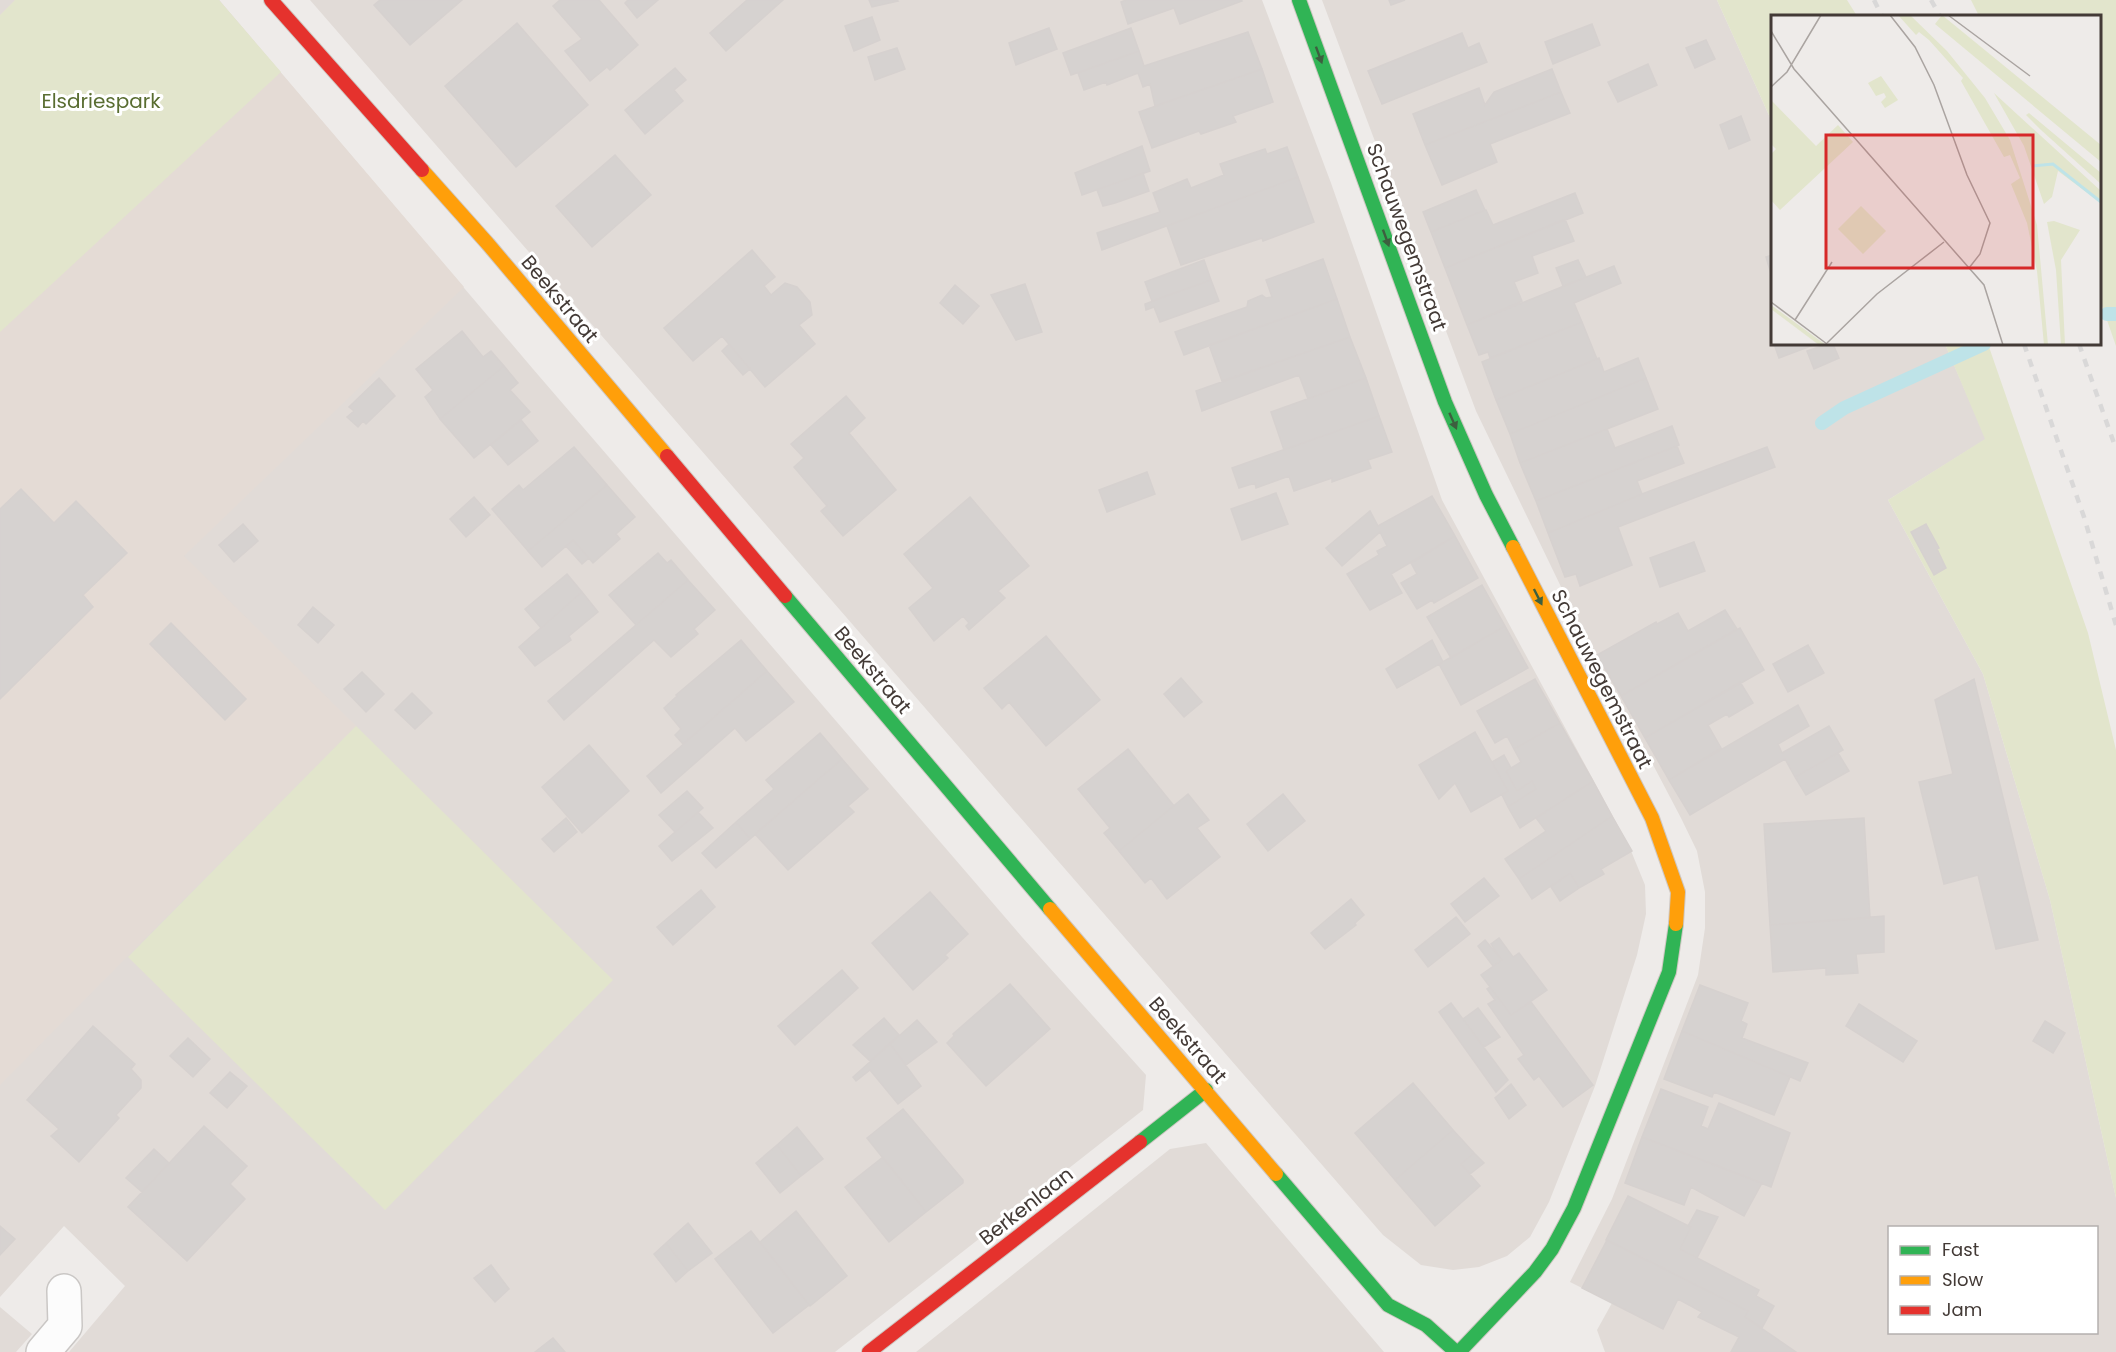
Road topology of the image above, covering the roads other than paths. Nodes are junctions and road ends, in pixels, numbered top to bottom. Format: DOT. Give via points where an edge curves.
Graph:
graph roads {
  1 [pos="271,0"];
  2 [pos="1299,0"];
  3 [pos="1206,1090"];
  4 [pos="64,1291"];
  5 [pos="43,1352"];
  6 [pos="869,1352"];
  7 [pos="1457,1352"];
  1 -- 3 [label="street, Beekstraat" via="488,244"];
  2 -- 7 [label="street, Schauwegemstraat, one-way" via="1445,402 1486,495 1652,818 1678,892 1669,972 1574,1208 1552,1250"];
  3 -- 6 [label="street, Berkenlaan"];
  3 -- 7 [label="street, Beekstraat" via="1388,1305 1426,1325"];
  4 -- 5 [label="street" via="65,1326"];
}
